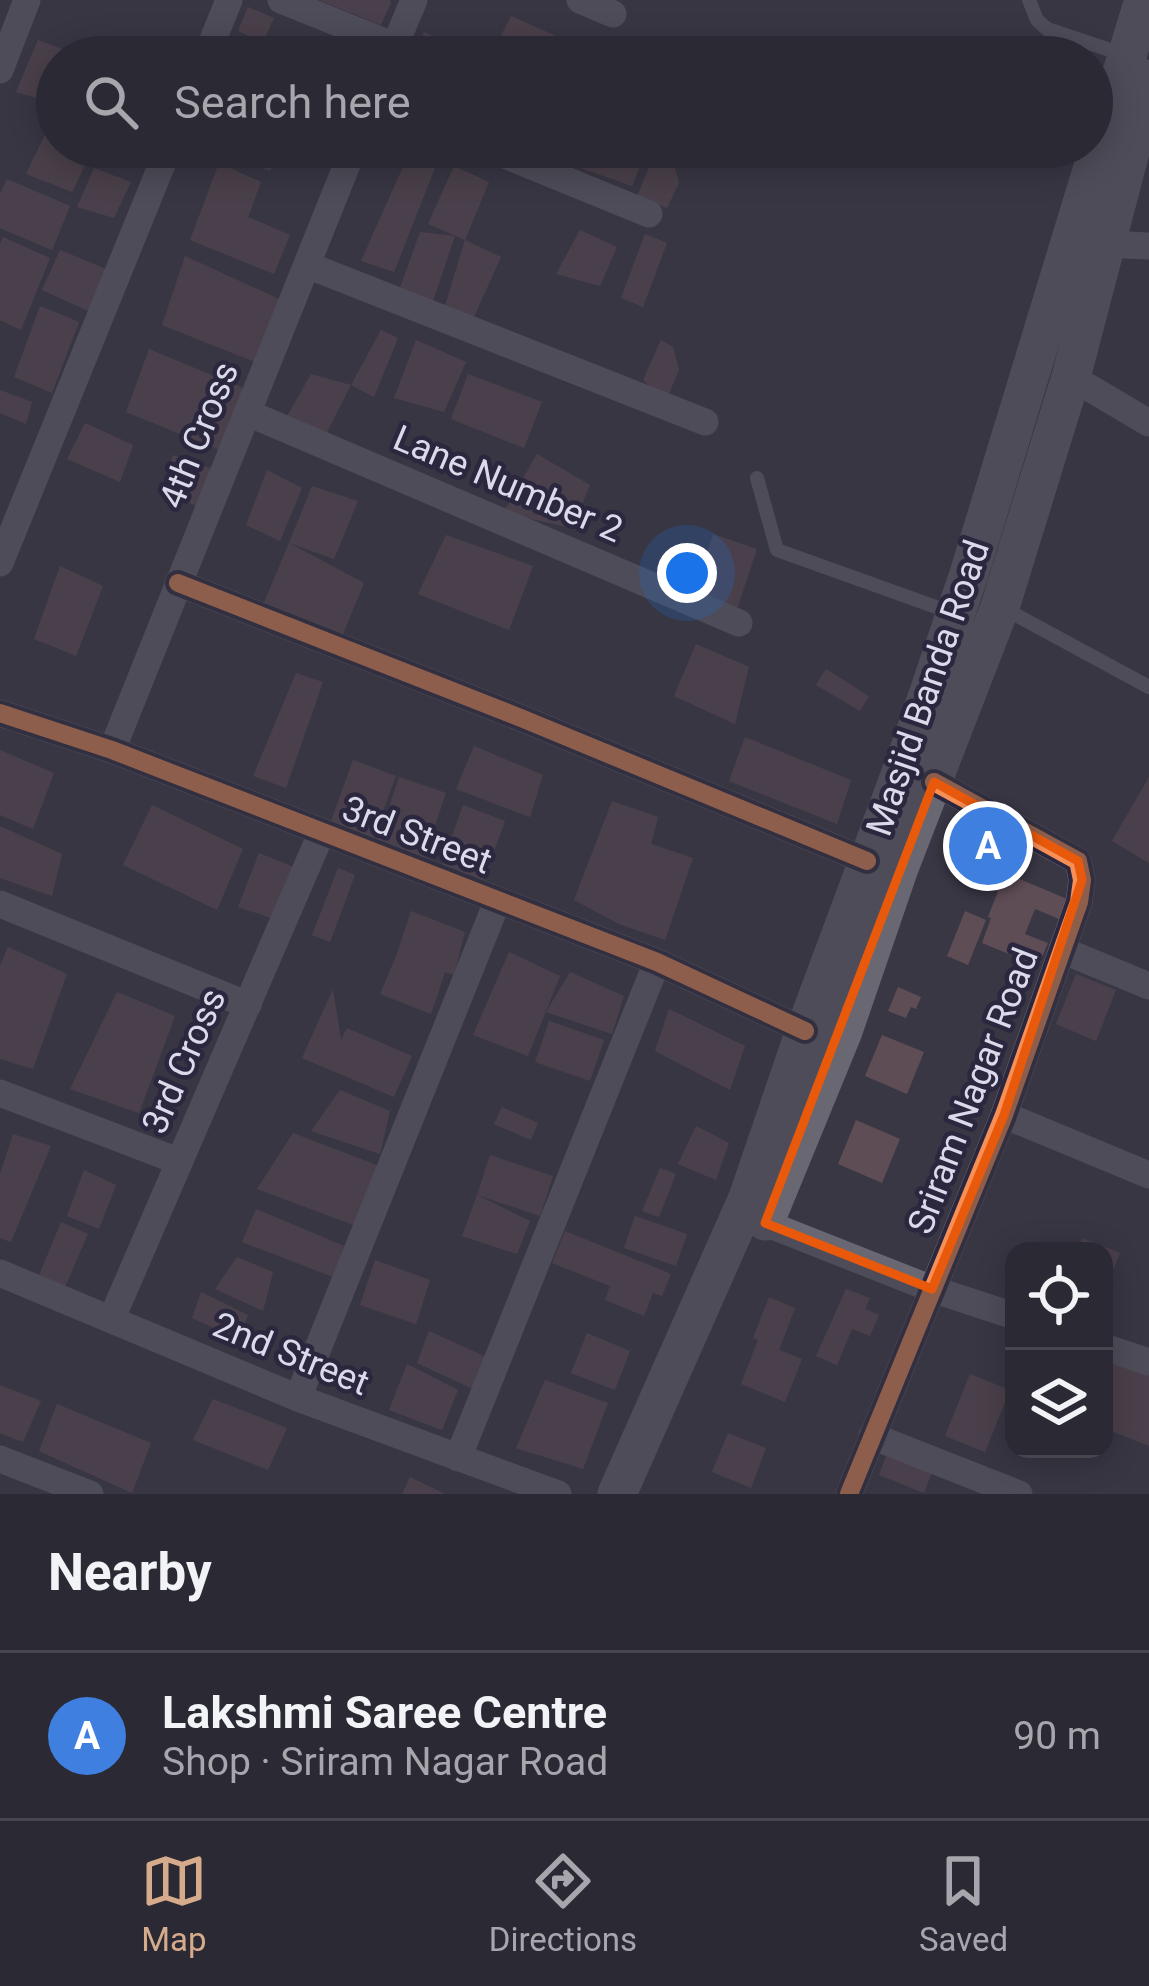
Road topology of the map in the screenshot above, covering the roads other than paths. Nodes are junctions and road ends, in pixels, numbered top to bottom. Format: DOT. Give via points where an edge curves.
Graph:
graph roads {
  1 [pos="27,0"];
  2 [pos="229,0"];
  3 [pos="281,0"];
  4 [pos="413,0"];
  5 [pos="580,0"];
  6 [pos="1029,0"];
  7 [pos="1144,0"];
  8 [pos="613,14"];
  9 [pos="214,36"];
  10 [pos="359,36"];
  11 [pos="399,36"];
  12 [pos="1063,36"];
  13 [pos="1138,68"];
  14 [pos="0,70"];
  15 [pos="1113,143"];
  16 [pos="160,168"];
  17 [pos="346,168"];
  18 [pos="536,168"];
  19 [pos="1104,168"];
  20 [pos="649,214"];
  21 [pos="1105,244"];
  22 [pos="1149,246"];
  23 [pos="307,265"];
  24 [pos="1071,377"];
  25 [pos="248,413"];
  26 [pos="704,422"];
  27 [pos="1149,423"];
  28 [pos="757,478"];
  29 [pos="0,563"];
  30 [pos="178,583"];
  31 [pos="1000,607"];
  32 [pos="955,614"];
  33 [pos="739,623"];
  34 [pos="1149,687"];
  35 [pos="0,712"];
  36 [pos="112,750"];
  37 [pos="934,782"];
  38 [pos="321,834"];
  39 [pos="868,861"];
  40 [pos="497,902"];
  41 [pos="0,904"];
  42 [pos="1062,950"];
  43 [pos="657,962"];
  44 [pos="1149,986"];
  45 [pos="248,1005"];
  46 [pos="805,1031"];
  47 [pos="0,1093"];
  48 [pos="1004,1115"];
  49 [pos="178,1161"];
  50 [pos="1149,1175"];
  51 [pos="765,1223"];
  52 [pos="0,1273"];
  53 [pos="932,1288"];
  54 [pos="1005,1313"];
  55 [pos="112,1318"];
  56 [pos="1113,1350"];
  57 [pos="1149,1362"];
  58 [pos="298,1398"];
  59 [pos="872,1436"];
  60 [pos="458,1458"];
  61 [pos="0,1459"];
  62 [pos="90,1494"];
  63 [pos="558,1494"];
  64 [pos="617,1494"];
  65 [pos="645,1494"];
  66 [pos="849,1494"];
  67 [pos="1018,1494"];
  1 -- 14 [label="street"];
  2 -- 9 [label="street"];
  3 -- 10 [label="street"];
  4 -- 11 [label="street"];
  5 -- 8 [label="street"];
  6 -- 12 [label="lane" via="1037,20"];
  7 -- 13 [label="main road, Masjid Banda Road"];
  13 -- 15 [label="main road, Masjid Banda Road"];
  13 -- 21 [label="main road, Masjid Banda Road"];
  16 -- 29 [label="street"];
  17 -- 23 [label="street, 4th Cross"];
  18 -- 20 [label="street"];
  19 -- 32 [label="main road, Masjid Banda Road"];
  21 -- 22 [label="street"];
  21 -- 24 [label="main road, Masjid Banda Road"];
  23 -- 25 [label="street, 4th Cross"];
  23 -- 26 [label="street"];
  24 -- 27 [label="street"];
  24 -- 31 [label="main road, Masjid Banda Road"];
  25 -- 30 [label="street, 4th Cross"];
  25 -- 33 [label="street, Lane Number 2"];
  28 -- 32 [label="lane" via="777,550"];
  30 -- 36 [label="street, 4th Cross"];
  30 -- 39 [label="street"];
  31 -- 34 [label="lane"];
  31 -- 37 [label="main road, Masjid Banda Road"];
  32 -- 39 [label="main road, Masjid Banda Road"];
  35 -- 36 [label="street, 3rd Street"];
  36 -- 38 [label="street, 3rd Street"];
  37 -- 42 [label="street, Sriram Nagar Road" via="1078,861 1079,902"];
  37 -- 51 [label="main road, Masjid Banda Road"];
  38 -- 40 [label="street, 3rd Street"];
  38 -- 45 [label="street, 3rd Cross"];
  39 -- 46 [label="main road, Masjid Banda Road"];
  40 -- 43 [label="street, 3rd Street"];
  40 -- 58 [label="street"];
  41 -- 45 [label="street"];
  42 -- 44 [label="street"];
  42 -- 48 [label="street, Sriram Nagar Road"];
  43 -- 46 [label="street, 3rd Street"];
  43 -- 60 [label="street"];
  45 -- 49 [label="street, 3rd Cross"];
  46 -- 64 [label="main road, Masjid Banda Road" via="748,1198"];
  47 -- 49 [label="street"];
  48 -- 50 [label="street"];
  48 -- 53 [label="street, Sriram Nagar Road"];
  49 -- 55 [label="street, 3rd Cross"];
  51 -- 53 [label="street"];
  51 -- 65 [label="main road, Masjid Banda Road"];
  52 -- 55 [label="street, 2nd Street"];
  53 -- 54 [label="street"];
  53 -- 59 [label="street, Sriram Nagar Road"];
  55 -- 58 [label="street, 2nd Street"];
  56 -- 57 [label="street"];
  58 -- 60 [label="street, 2nd Street"];
  59 -- 66 [label="street, Sriram Nagar Road"];
  59 -- 67 [label="street"];
  60 -- 63 [label="street, 2nd Street"];
  61 -- 62 [label="street"];
}
